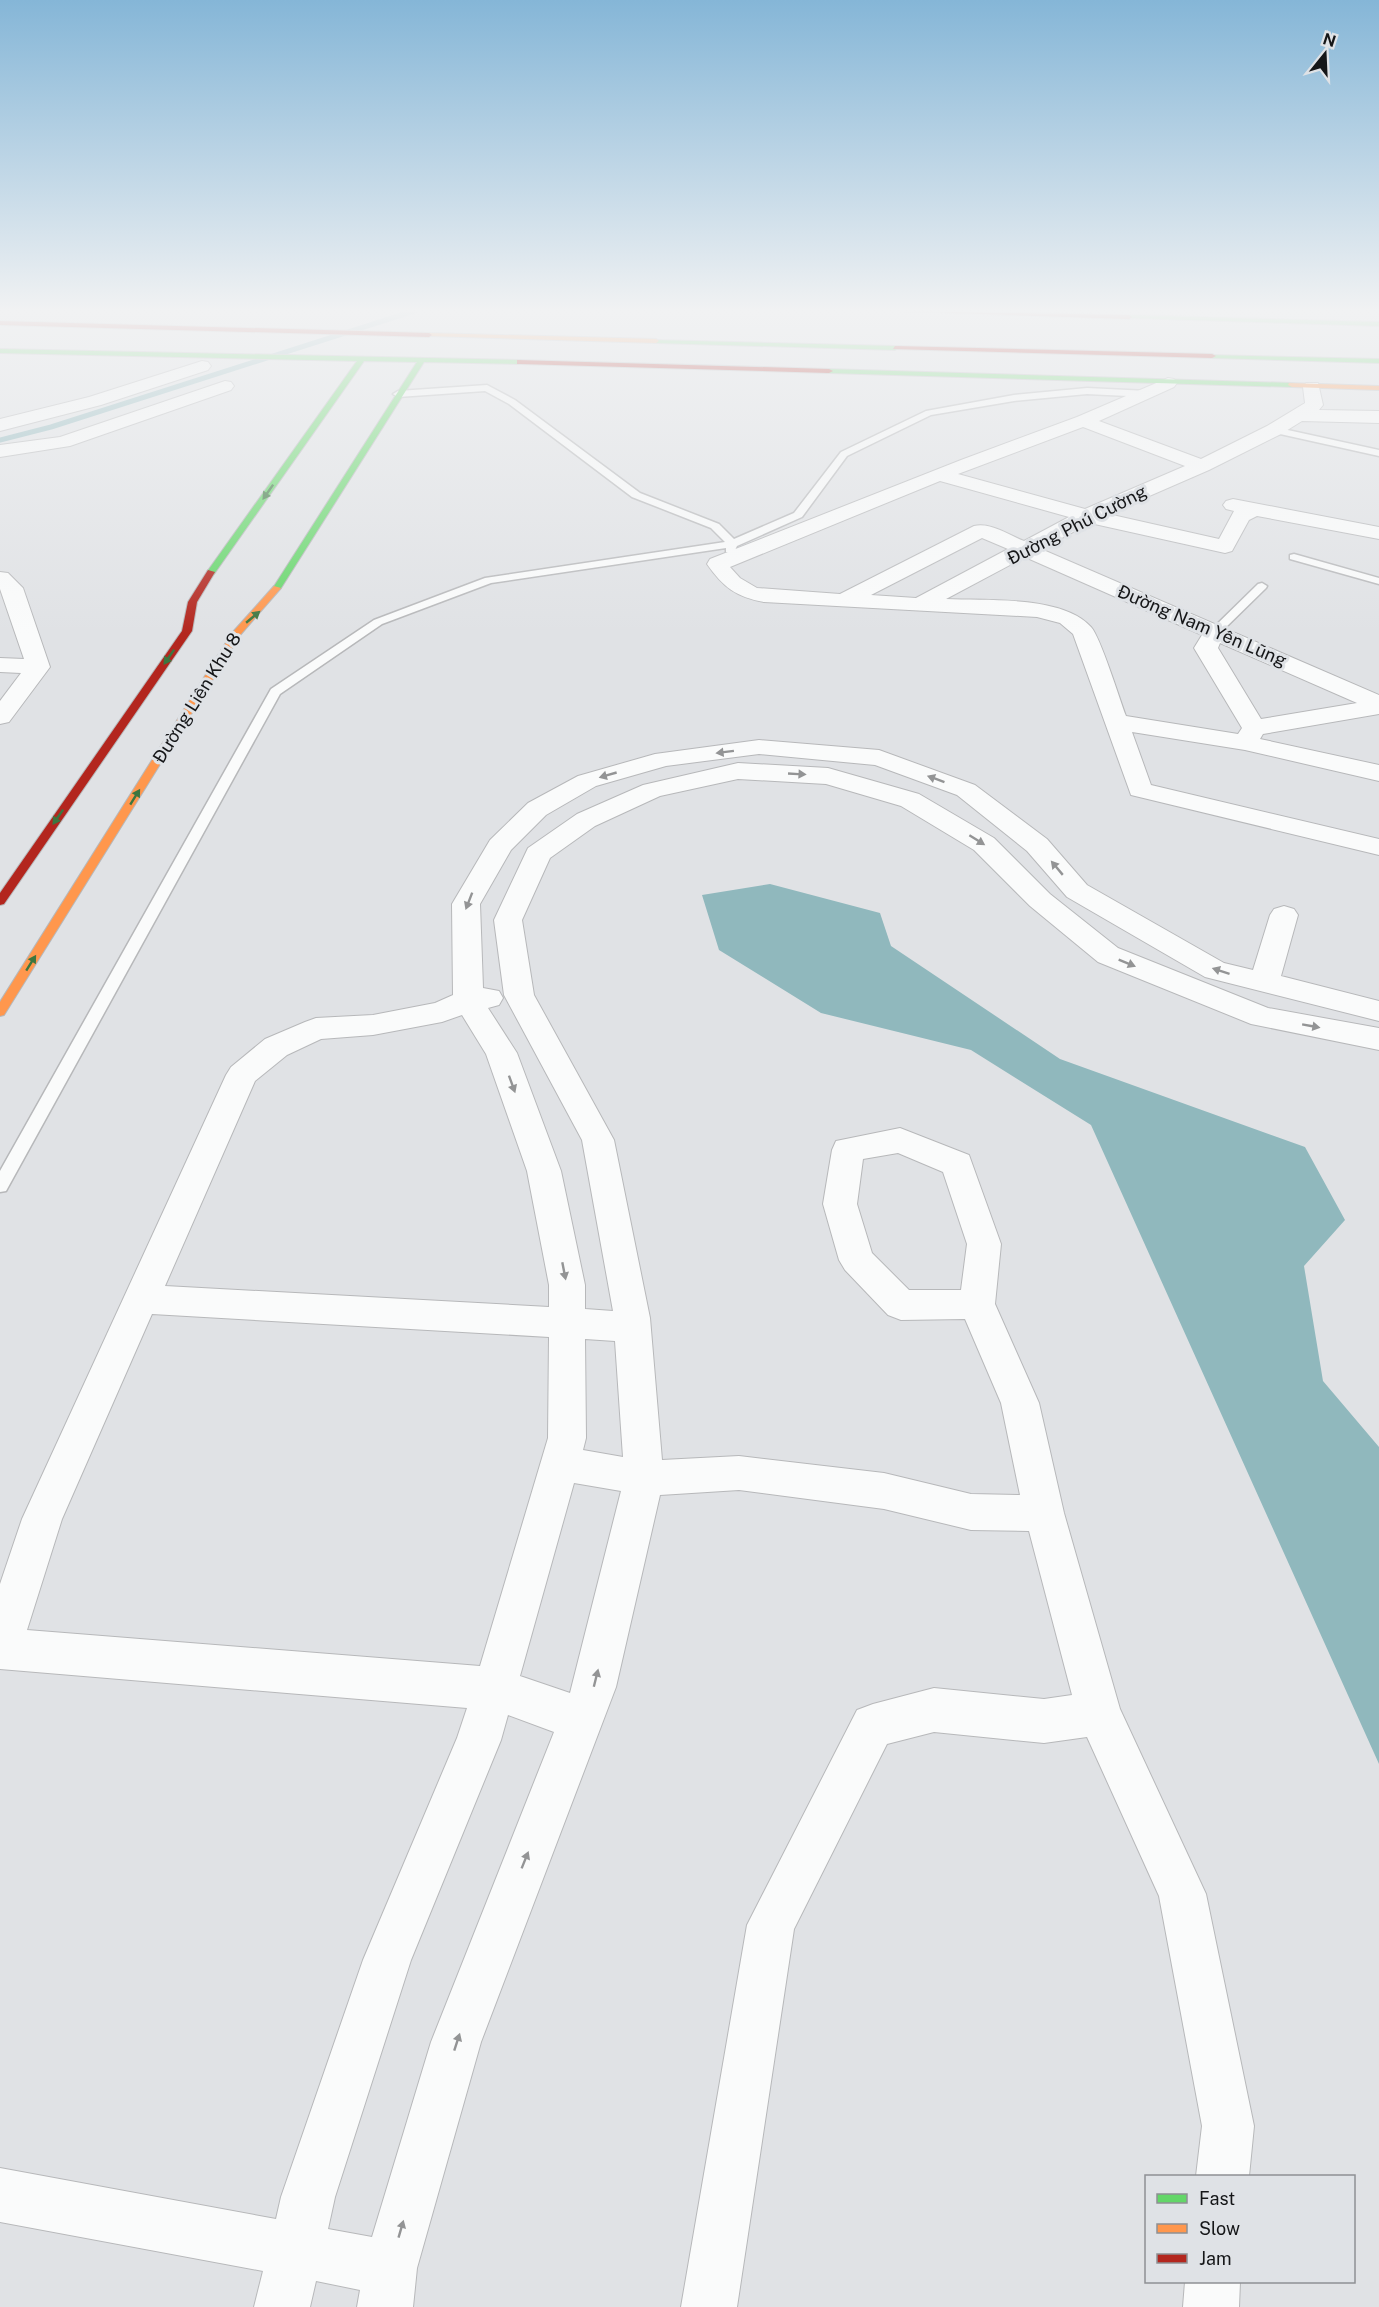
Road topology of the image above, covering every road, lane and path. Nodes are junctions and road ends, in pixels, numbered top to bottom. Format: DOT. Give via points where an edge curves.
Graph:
graph roads {
  1 [pos="25,419"];
  2 [pos="131,419"];
  3 [pos="320,419"];
  4 [pos="383,419"];
  5 [pos="534,419"];
  6 [pos="917,419"];
  7 [pos="1089,419"];
  8 [pos="1292,419"];
  9 [pos="1083,421"];
  10 [pos="0,425"];
  11 [pos="1274,430"];
  12 [pos="0,451"];
  13 [pos="1379,453"];
  14 [pos="1202,466"];
  15 [pos="939,475"];
  16 [pos="1226,504"];
  17 [pos="1255,509"];
  18 [pos="798,514"];
  19 [pos="1087,516"];
  20 [pos="817,526"];
  21 [pos="1379,533"];
  22 [pos="733,544"];
  23 [pos="1025,550"];
  24 [pos="1294,557"];
  25 [pos="718,564"];
  26 [pos="0,578"];
  27 [pos="1379,581"];
  28 [pos="1262,586"];
  29 [pos="843,601"];
  30 [pos="921,604"];
  31 [pos="1216,631"];
  32 [pos="0,665"];
  33 [pos="38,667"];
  34 [pos="1379,706"];
  35 [pos="0,717"];
  36 [pos="1115,722"];
  37 [pos="1249,736"];
  38 [pos="1379,773"];
  39 [pos="1379,847"];
  40 [pos="1026,859"];
  41 [pos="0,901"];
  42 [pos="1284,915"];
  43 [pos="1264,983"];
  44 [pos="519,995"];
  45 [pos="468,1000"];
  46 [pos="1379,1011"];
  47 [pos="0,1012"];
  48 [pos="1379,1039"];
  49 [pos="0,1186"];
  50 [pos="141,1299"];
  51 [pos="977,1304"];
  52 [pos="567,1324"];
  53 [pos="633,1328"];
  54 [pos="560,1463"];
  55 [pos="644,1479"];
  56 [pos="1044,1513"];
  57 [pos="0,1648"];
  58 [pos="494,1689"];
  59 [pos="1099,1713"];
  60 [pos="581,1719"];
  61 [pos="1223,2175"];
  62 [pos="0,2195"];
  63 [pos="295,2250"];
  64 [pos="1213,2283"];
  65 [pos="388,2287"];
  66 [pos="282,2307"];
  67 [pos="709,2307"];
  68 [pos="1211,2307"];
  1 -- 10 [label="street"];
  2 -- 12 [label="street" via="63,442"];
  3 -- 41 [label="main road, one-way" via="200,588 190,610 192,622 187,631"];
  47 -- 4 [label="main road, Đường Liên Khu 8, one-way" via="237,633 275,592"];
  5 -- 22 [label="lane" via="636,495 715,526"];
  6 -- 18 [label="lane" via="844,454"];
  7 -- 9 [label="street"];
  8 -- 11 [label="street, Đường Phú Cường"];
  9 -- 14 [label="street"];
  9 -- 15 [label="street"];
  11 -- 13 [label="lane"];
  11 -- 14 [label="street, Đường Phú Cường"];
  14 -- 19 [label="street, Đường Phú Cường"];
  15 -- 19 [label="street"];
  15 -- 20 [label="street"];
  16 -- 17 [label="street"];
  17 -- 19 [label="street" via="1241,516 1226,547"];
  17 -- 21 [label="street"];
  18 -- 20 [label="street"];
  18 -- 22 [label="lane"];
  19 -- 23 [label="street, Đường Phú Cường"];
  20 -- 25 [label="street"];
  22 -- 25 [label="lane"];
  22 -- 49 [label="lane" via="489,580 378,622 275,692"];
  23 -- 29 [label="street, Đường Nam Yên Lũng" via="981,530"];
  23 -- 30 [label="street, Đường Phú Cường"];
  23 -- 31 [label="street, Đường Nam Yên Lũng"];
  24 -- 27 [label="lane"];
  25 -- 29 [label="street" via="729,582 750,593"];
  26 -- 33 [label="street" via="12,588"];
  28 -- 31 [label="lane"];
  29 -- 30 [label="street"];
  30 -- 36 [label="street" via="1037,610 1068,618 1083,631"];
  31 -- 34 [label="street, Đường Nam Yên Lũng"];
  31 -- 37 [label="street" via="1206,648"];
  32 -- 33 [label="street"];
  33 -- 35 [label="street"];
  34 -- 37 [label="street"];
  36 -- 37 [label="street"];
  36 -- 39 [label="street" via="1140,790"];
  37 -- 38 [label="street"];
  43 -- 40 [label="street, one-way" via="1215,970"];
  44 -- 40 [label="street, one-way" via="508,920 538,854 586,820 652,790 738,771 828,776 910,801 984,844"];
  40 -- 45 [label="street, one-way" via="966,790 879,758 759,747 664,759 587,781 537,809 500,846 466,904"];
  40 -- 48 [label="street, one-way" via="1040,900 1108,955 1262,1017"];
  42 -- 43 [label="street"];
  43 -- 46 [label="street"];
  44 -- 45 [label="street"];
  44 -- 53 [label="street" via="598,1140"];
  45 -- 50 [label="street" via="442,1012 373,1025 316,1029 276,1047 242,1076"];
  45 -- 52 [label="street, one-way" via="501,1053 544,1171 567,1285"];
  50 -- 52 [label="street"];
  50 -- 57 [label="street" via="42,1519"];
  51 -- 51 [label="street" via="984,1244 957,1164 900,1140 848,1150 840,1204 857,1260 901,1305"];
  51 -- 56 [label="street" via="1020,1402"];
  52 -- 53 [label="street"];
  52 -- 54 [label="street" via="567,1438"];
  53 -- 55 [label="street"];
  54 -- 55 [label="street"];
  54 -- 58 [label="street"];
  55 -- 56 [label="street" via="739,1473 884,1491 971,1512"];
  60 -- 55 [label="street, one-way" via="594,1687"];
  56 -- 59 [label="street"];
  57 -- 58 [label="street"];
  58 -- 60 [label="street"];
  58 -- 63 [label="street" via="479,1740 387,1960 308,2197"];
  59 -- 61 [label="street" via="1182,1894 1228,2126"];
  59 -- 67 [label="street" via="1044,1721 934,1710 873,1726 771,1925"];
  65 -- 60 [label="street, one-way" via="456,2042"];
  62 -- 63 [label="street"];
  63 -- 65 [label="street"];
  63 -- 66 [label="street"];
  64 -- 68 [label="street"];
}
